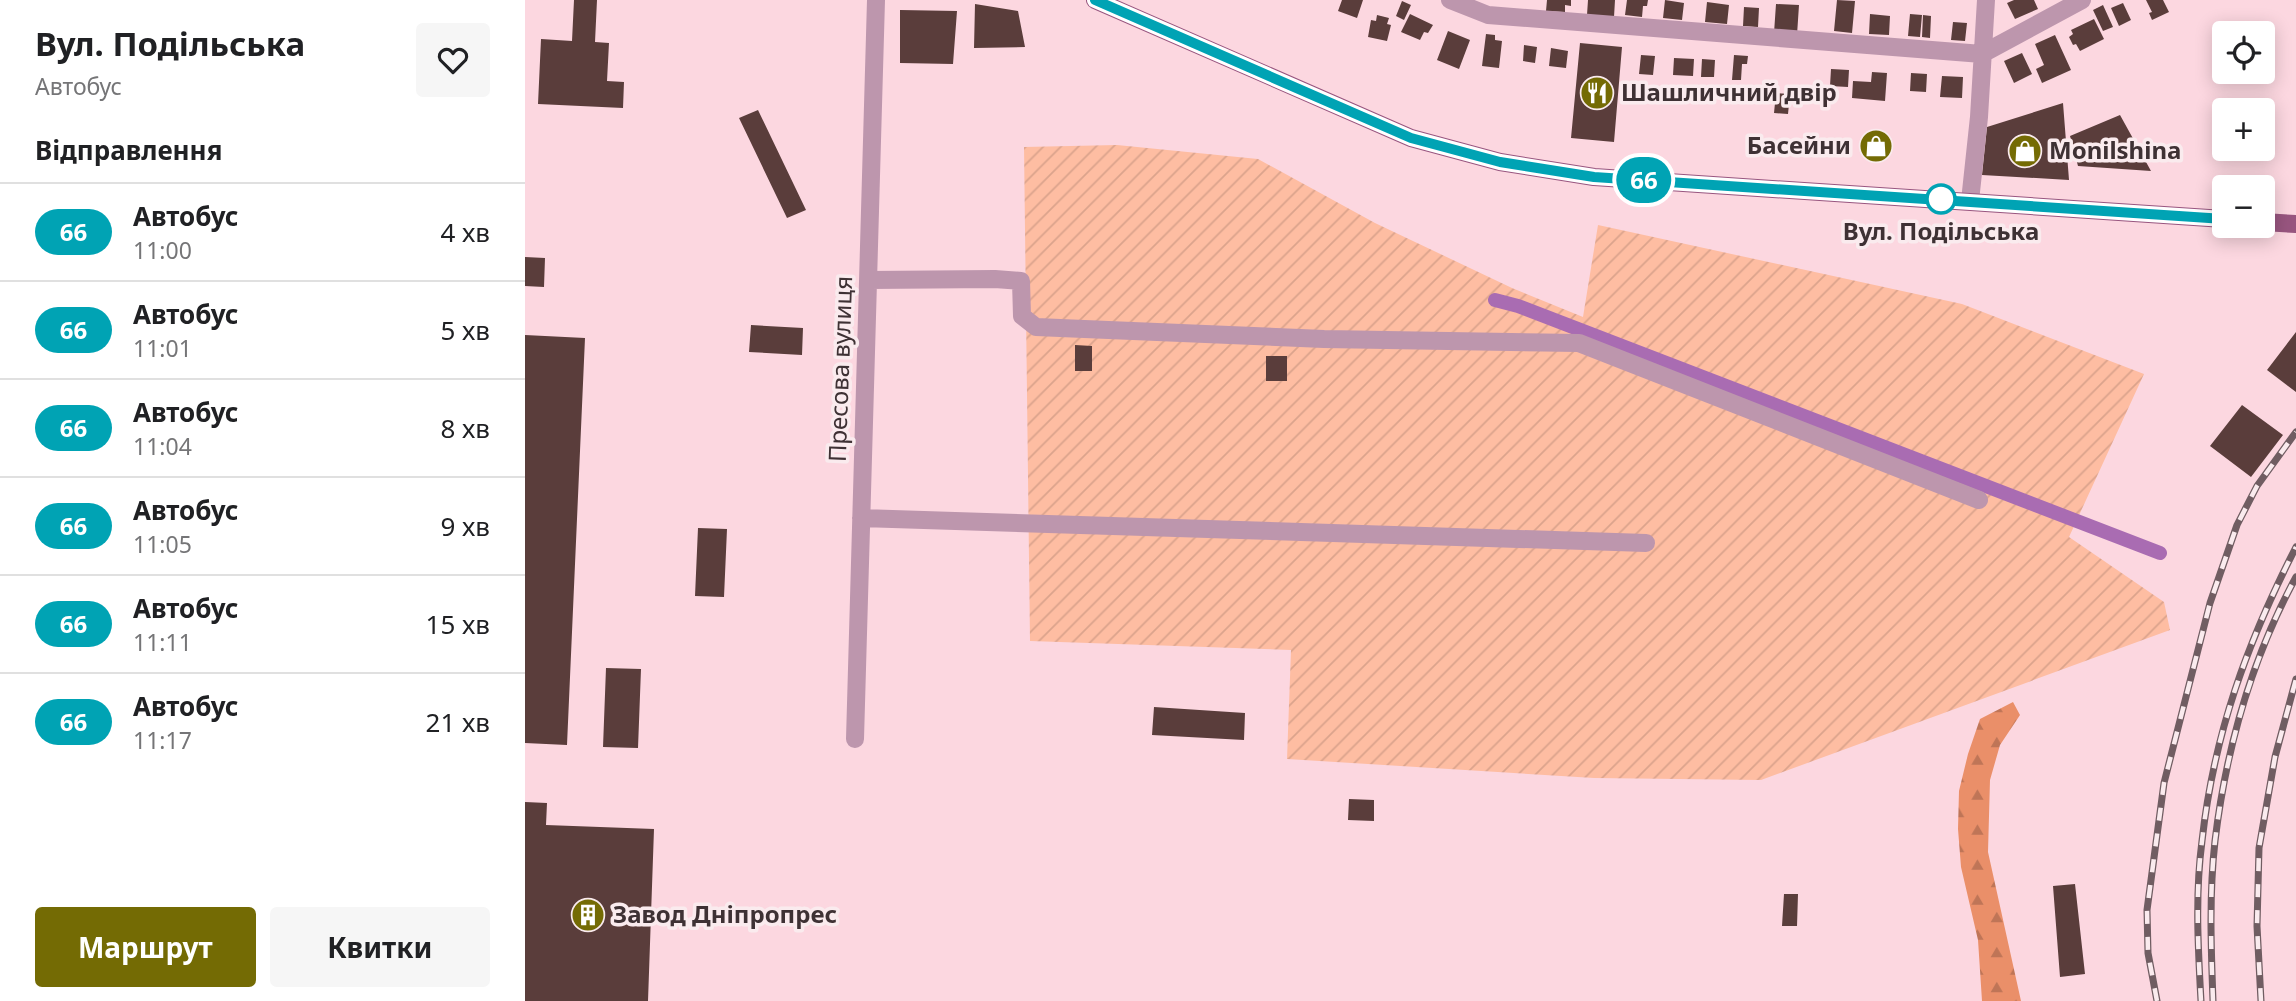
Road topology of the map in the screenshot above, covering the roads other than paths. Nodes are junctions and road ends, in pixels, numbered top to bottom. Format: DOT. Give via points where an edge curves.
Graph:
graph roads {
  1 [pos="876,0"];
  2 [pos="1095,0"];
  3 [pos="1450,0"];
  4 [pos="1986,0"];
  5 [pos="2082,0"];
  6 [pos="1488,8"];
  7 [pos="1982,54"];
  8 [pos="1970,201"];
  9 [pos="2212,218"];
  10 [pos="2275,223"];
  11 [pos="2296,224"];
  12 [pos="869,280"];
  13 [pos="1979,500"];
  14 [pos="861,518"];
  15 [pos="1646,543"];
  16 [pos="855,739"];
  1 -- 12 [label="street, Пресова вулиця"];
  2 -- 8 [label="main road" via="1411,138 1500,162 1594,177"];
  3 -- 6 [label="street"];
  4 -- 7 [label="street"];
  5 -- 7 [label="street"];
  6 -- 7 [label="street"];
  7 -- 8 [label="street"];
  8 -- 9 [label="main road"];
  10 -- 11 [label="main road"];
  12 -- 13 [label="street" via="1021,281 1022,316 1036,327 1324,339 1579,343"];
  12 -- 14 [label="street, Пресова вулиця"];
  14 -- 15 [label="street"];
  14 -- 16 [label="street, Пресова вулиця"];
}
